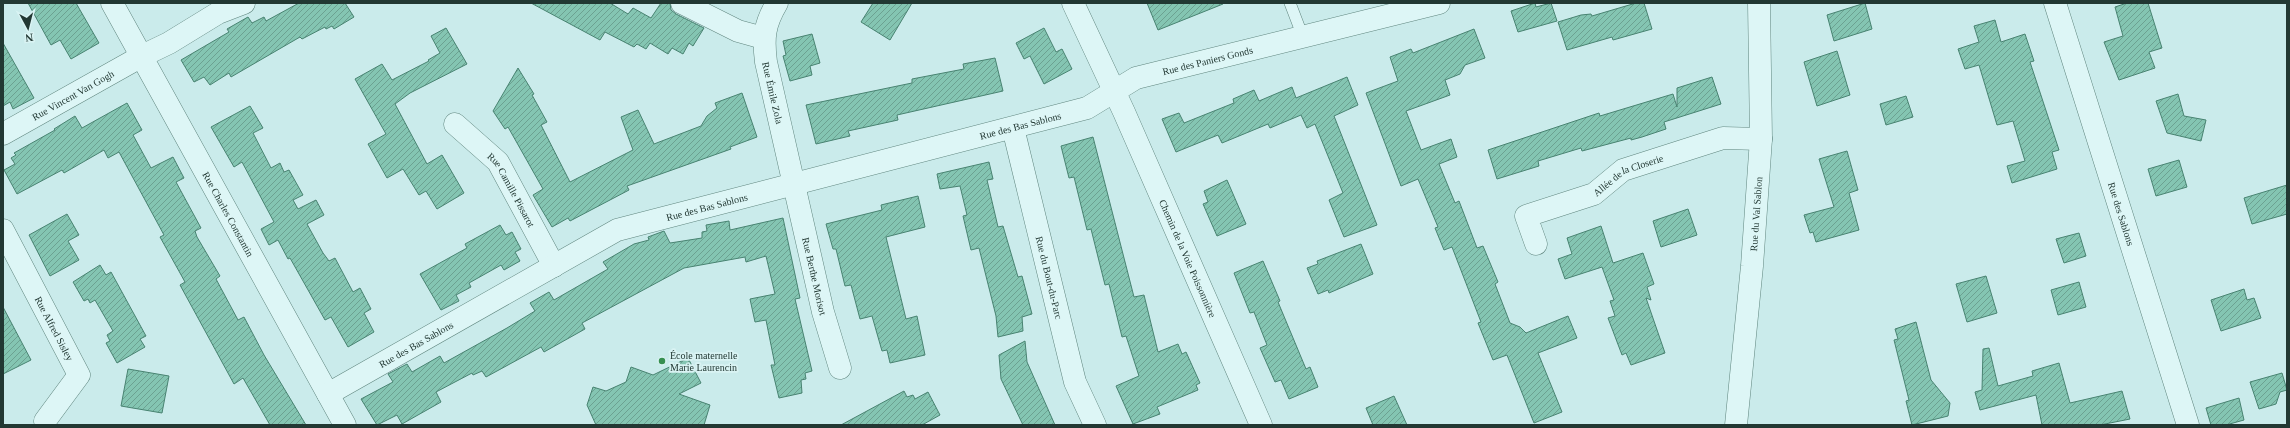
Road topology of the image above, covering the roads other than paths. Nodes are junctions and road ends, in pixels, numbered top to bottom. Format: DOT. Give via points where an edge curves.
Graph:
graph roads {
  1 [pos="112,3"];
  2 [pos="244,3"];
  3 [pos="682,3"];
  4 [pos="777,3"];
  5 [pos="1073,3"];
  6 [pos="1290,3"];
  7 [pos="1759,3"];
  8 [pos="2055,3"];
  9 [pos="1427,5"];
  10 [pos="1303,37"];
  11 [pos="763,38"];
  12 [pos="142,56"];
  13 [pos="1115,91"];
  14 [pos="455,124"];
  15 [pos="1013,128"];
  16 [pos="3,134"];
  17 [pos="1761,139"];
  18 [pos="792,184"];
  19 [pos="3,230"];
  20 [pos="1536,244"];
  21 [pos="554,266"];
  22 [pos="840,368"];
  23 [pos="328,394"];
  24 [pos="45,421"];
  25 [pos="345,425"];
  26 [pos="1096,425"];
  27 [pos="1261,425"];
  28 [pos="1736,425"];
  29 [pos="2188,425"];
  1 -- 12 [label="street, Rue Charles Constantin"];
  2 -- 12 [label="street, Rue Vincent Van Gogh" via="218,13"];
  3 -- 11 [label="street" via="738,31"];
  4 -- 11 [label="street, Rue Émile Zola" via="769,17"];
  5 -- 13 [label="street, Chemin de la Voie Poissonnière"];
  6 -- 10 [label="lane"];
  7 -- 17 [label="street, Rue du Val Sablon"];
  8 -- 29 [label="street, Rue des Sablons"];
  9 -- 10 [label="street, Rue des Paniers Gonds"];
  10 -- 13 [label="street, Rue des Paniers Gonds" via="1136,78"];
  11 -- 18 [label="street, Rue Émile Zola"];
  12 -- 16 [label="street, Rue Vincent Van Gogh"];
  12 -- 23 [label="street, Rue Charles Constantin"];
  13 -- 15 [label="street, Rue des Bas Sablons" via="1087,108"];
  13 -- 27 [label="street, Chemin de la Voie Poissonnière"];
  14 -- 21 [label="street, Rue Camille Pissarot" via="498,162"];
  15 -- 18 [label="street, Rue des Bas Sablons"];
  15 -- 26 [label="street, Rue du Bout-du-Parc" via="1075,382"];
  17 -- 20 [label="street, Allée de la Closerie" via="1723,138 1623,170 1594,194 1526,216"];
  17 -- 28 [label="street, Rue du Val Sablon" via="1752,266"];
  18 -- 21 [label="street, Rue des Bas Sablons" via="617,230"];
  18 -- 22 [label="street, Rue Berthe Morisot" via="823,312"];
  19 -- 24 [label="street, Rue Alfred Sisley" via="79,375"];
  21 -- 23 [label="street, Rue des Bas Sablons"];
  23 -- 25 [label="street, Rue Charles Constantin"];
}
